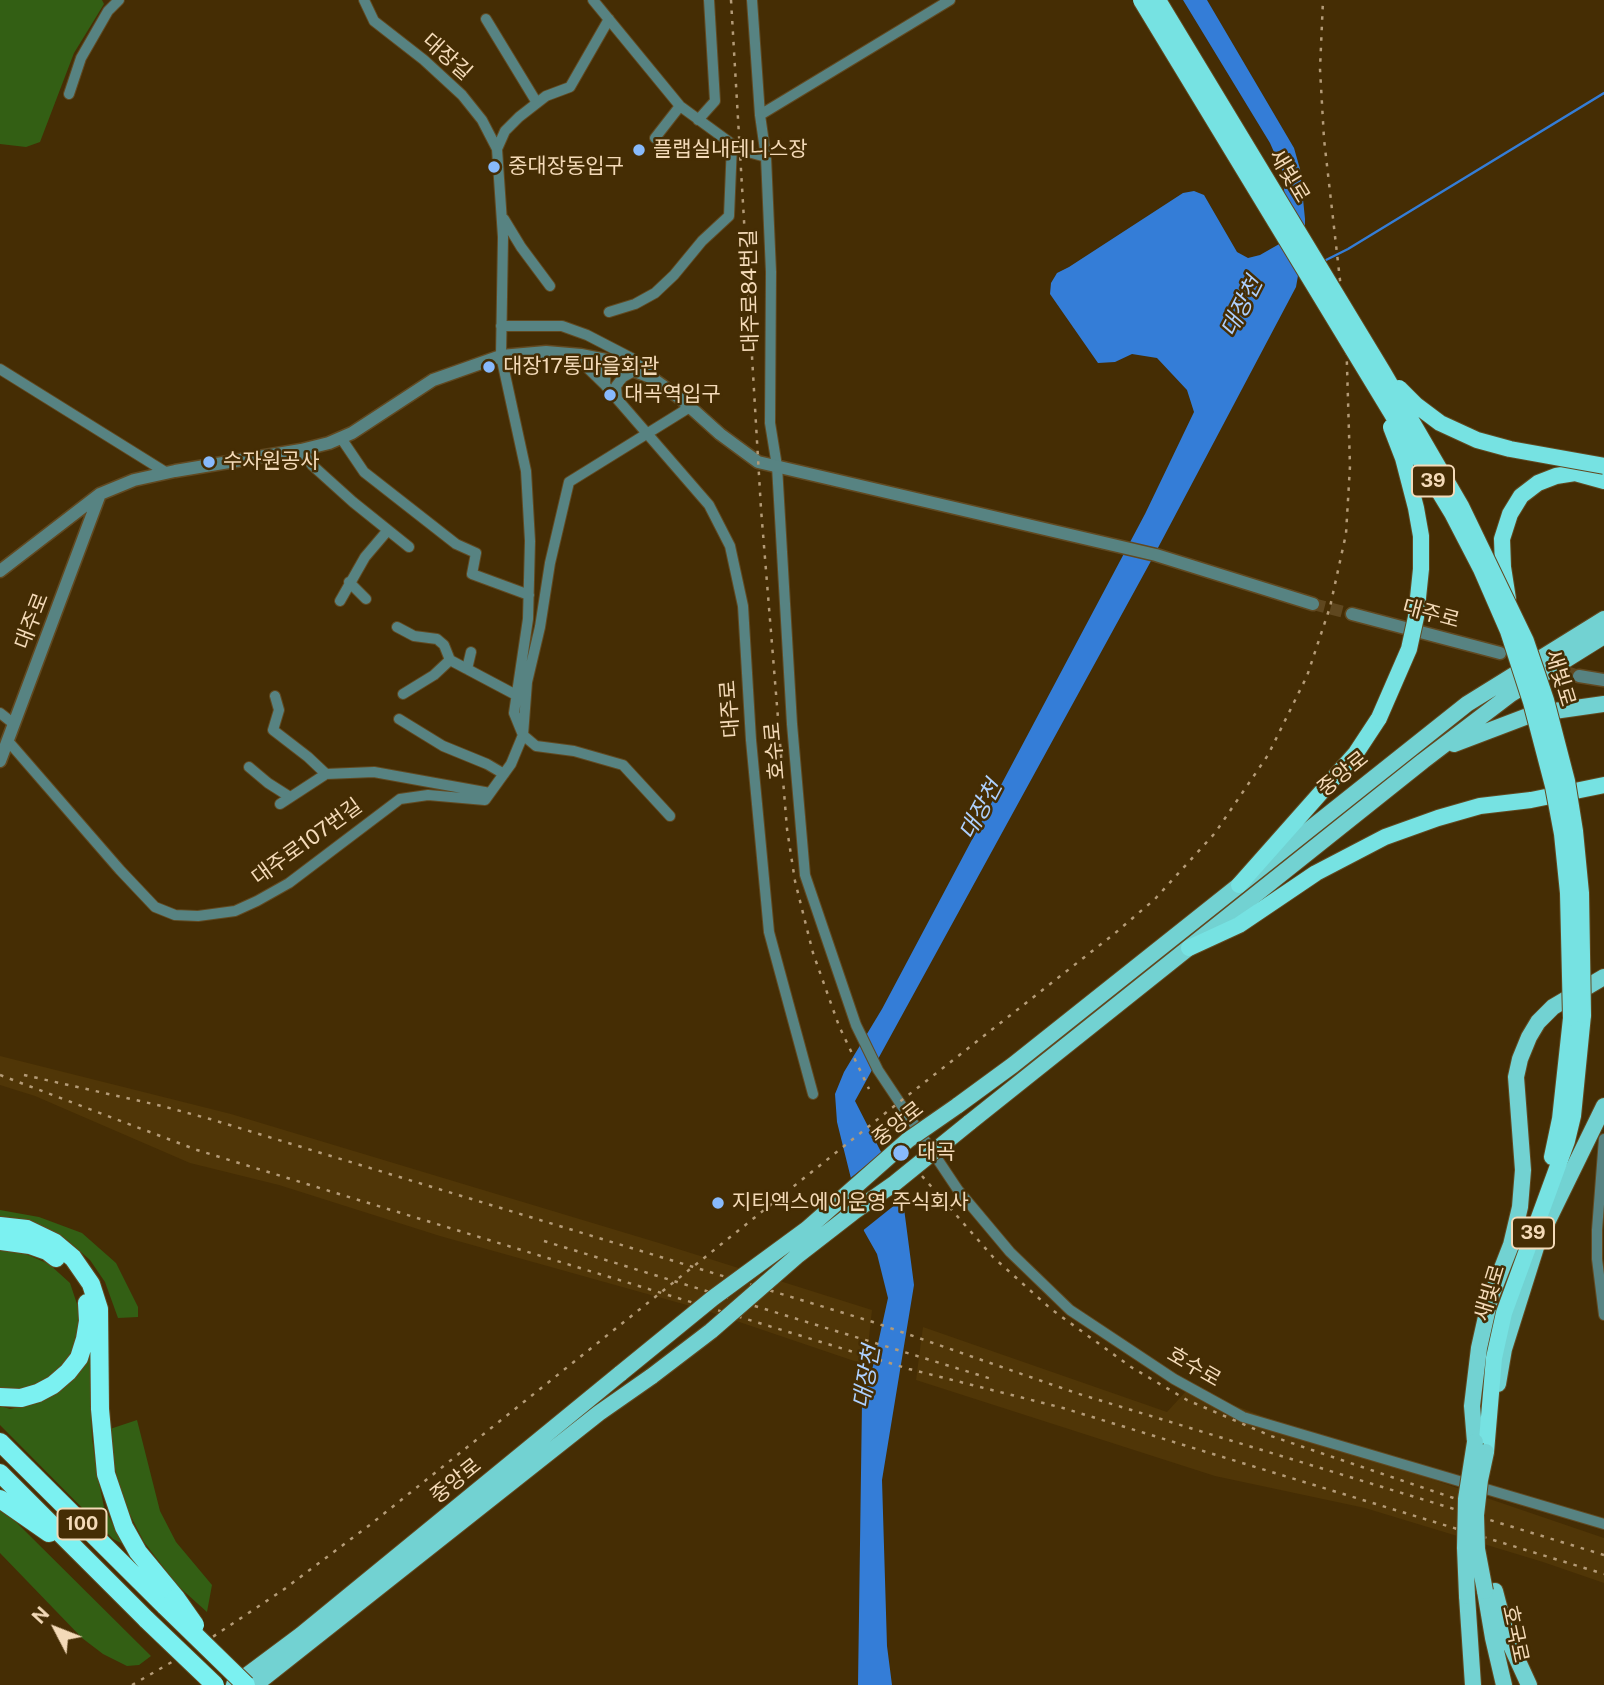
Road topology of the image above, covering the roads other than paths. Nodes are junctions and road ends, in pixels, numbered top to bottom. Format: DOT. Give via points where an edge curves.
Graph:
graph roads {
  1 [pos="119,0"];
  2 [pos="364,0"];
  3 [pos="709,0"];
  4 [pos="752,0"];
  5 [pos="950,0"];
  6 [pos="1141,0"];
  7 [pos="1158,0"];
  8 [pos="598,3"];
  9 [pos="486,19"];
  10 [pos="610,19"];
  11 [pos="69,94"];
  12 [pos="537,103"];
  13 [pos="680,106"];
  14 [pos="760,115"];
  15 [pos="698,120"];
  16 [pos="655,138"];
  17 [pos="732,144"];
  18 [pos="497,149"];
  19 [pos="766,157"];
  20 [pos="502,216"];
  21 [pos="550,286"];
  22 [pos="609,312"];
  23 [pos="501,326"];
  24 [pos="573,354"];
  25 [pos="501,356"];
  26 [pos="606,360"];
  27 [pos="0,369"];
  28 [pos="634,371"];
  29 [pos="1383,372"];
  30 [pos="650,377"];
  31 [pos="605,385"];
  32 [pos="1376,389"];
  33 [pos="617,399"];
  34 [pos="690,407"];
  35 [pos="647,433"];
  36 [pos="341,438"];
  37 [pos="301,450"];
  38 [pos="777,466"];
  39 [pos="1604,466"];
  40 [pos="167,473"];
  41 [pos="1604,481"];
  42 [pos="100,494"];
  43 [pos="388,530"];
  44 [pos="409,547"];
  45 [pos="1,568"];
  46 [pos="349,582"];
  47 [pos="528,595"];
  48 [pos="366,598"];
  49 [pos="340,601"];
  50 [pos="1509,602"];
  51 [pos="1313,604"];
  52 [pos="1604,612"];
  53 [pos="1352,614"];
  54 [pos="1604,619"];
  55 [pos="397,627"];
  56 [pos="1604,636"];
  57 [pos="471,652"];
  58 [pos="1500,653"];
  59 [pos="450,660"];
  60 [pos="467,669"];
  61 [pos="1580,676"];
  62 [pos="1502,680"];
  63 [pos="1604,680"];
  64 [pos="403,694"];
  65 [pos="516,695"];
  66 [pos="275,696"];
  67 [pos="1604,704"];
  68 [pos="0,713"];
  69 [pos="399,719"];
  70 [pos="14,724"];
  71 [pos="523,735"];
  72 [pos="8,741"];
  73 [pos="1435,751"];
  74 [pos="0,761"];
  75 [pos="249,767"];
  76 [pos="326,774"];
  77 [pos="503,774"];
  78 [pos="1604,785"];
  79 [pos="490,793"];
  80 [pos="290,797"];
  81 [pos="280,804"];
  82 [pos="670,816"];
  83 [pos="1239,885"];
  84 [pos="1189,948"];
  85 [pos="1604,977"];
  86 [pos="1577,1017"];
  87 [pos="813,1094"];
  88 [pos="1604,1106"];
  89 [pos="1604,1139"];
  90 [pos="0,1226"];
  91 [pos="0,1241"];
  92 [pos="1604,1315"];
  93 [pos="0,1397"];
  94 [pos="0,1442"];
  95 [pos="1480,1447"];
  96 [pos="0,1472"];
  97 [pos="0,1499"];
  98 [pos="1604,1524"];
  99 [pos="88,1560"];
  100 [pos="1481,1593"];
  101 [pos="170,1602"];
  102 [pos="215,1685"];
  103 [pos="234,1685"];
  104 [pos="246,1685"];
  105 [pos="255,1685"];
  106 [pos="1473,1685"];
  107 [pos="1495,1685"];
  108 [pos="1504,1685"];
  109 [pos="1530,1685"];
  1 -- 11 [label="street" via="81,58"];
  2 -- 18 [label="street, 대장길" via="374,21 462,95"];
  3 -- 15 [label="street" via="715,101"];
  4 -- 14 [label="street, 대주로84번길"];
  5 -- 14 [label="street"];
  6 -- 32 [label="highway, 새빛로 / 39, bridge"];
  7 -- 29 [label="highway, 새빛로 / 39, bridge"];
  8 -- 10 [label="street"];
  9 -- 12 [label="street"];
  10 -- 12 [label="street" via="570,87"];
  10 -- 13 [label="street"];
  12 -- 18 [label="street" via="505,131"];
  13 -- 15 [label="street"];
  13 -- 16 [label="street"];
  14 -- 19 [label="street, 대주로84번길"];
  15 -- 17 [label="street"];
  17 -- 19 [label="street"];
  17 -- 22 [label="street" via="729,216 655,293"];
  18 -- 20 [label="street, 대장길"];
  19 -- 38 [label="street, 대주로84번길" via="770,424"];
  20 -- 21 [label="street, 대장길"];
  20 -- 23 [label="street, 대장길"];
  23 -- 25 [label="street, 대장길"];
  23 -- 30 [label="street" via="562,326 645,365"];
  24 -- 25 [label="street"];
  24 -- 26 [label="street"];
  24 -- 31 [label="street, 대주로"];
  25 -- 36 [label="street" via="433,380"];
  25 -- 47 [label="street" via="526,471"];
  26 -- 28 [label="street"];
  26 -- 31 [label="street"];
  27 -- 40 [label="street"];
  28 -- 30 [label="street"];
  28 -- 33 [label="street" via="617,386"];
  29 -- 39 [label="highway, bridge" via="1416,405 1457,431 1510,449"];
  29 -- 50 [label="highway, 새빛로 / 39, bridge" via="1461,506"];
  30 -- 34 [label="street"];
  31 -- 33 [label="street, 대주로"];
  32 -- 83 [label="highway, bridge" via="1404,458 1421,536 1416,617 1409,649 1379,718 1348,763"];
  32 -- 86 [label="highway, 새빛로 / 39, bridge" via="1481,569 1531,702 1562,834"];
  33 -- 35 [label="street, 대주로"];
  34 -- 35 [label="street"];
  34 -- 38 [label="street" via="758,462"];
  35 -- 71 [label="street" via="569,482 527,682"];
  35 -- 87 [label="street, 대주로" via="709,505 730,546 743,606 769,932"];
  36 -- 37 [label="street"];
  36 -- 47 [label="street" via="364,472 456,544 476,553 472,574"];
  37 -- 40 [label="street"];
  37 -- 43 [label="street" via="312,465"];
  38 -- 51 [label="street" via="1156,555"];
  38 -- 98 [label="street, 호수로" via="805,875 856,1026 878,1070 958,1190 1010,1252 1070,1310 1174,1379 1243,1417"];
  40 -- 42 [label="street"];
  41 -- 50 [label="highway" via="1575,473 1556,476 1521,496 1502,539"];
  42 -- 45 [label="street"];
  42 -- 70 [label="street, 대주로"];
  43 -- 44 [label="street"];
  43 -- 46 [label="street"];
  46 -- 48 [label="street"];
  46 -- 49 [label="street"];
  47 -- 65 [label="street"];
  50 -- 86 [label="highway, 새빛로 / 39, bridge" via="1546,700 1567,781 1581,893"];
  52 -- 62 [label="main road"];
  53 -- 58 [label="street, 대주로"];
  54 -- 62 [label="main road, 중앙로"];
  55 -- 59 [label="street" via="414,636 437,639"];
  56 -- 73 [label="main road, 중앙로" via="1511,694"];
  57 -- 60 [label="street"];
  59 -- 60 [label="street"];
  59 -- 64 [label="street"];
  60 -- 65 [label="street"];
  61 -- 63 [label="street"];
  62 -- 83 [label="main road, 중앙로"];
  65 -- 71 [label="street" via="514,713"];
  66 -- 76 [label="street, 대주로107번길" via="279,710 273,730"];
  67 -- 73 [label="main road" via="1533,714"];
  68 -- 70 [label="street"];
  69 -- 77 [label="street"];
  70 -- 72 [label="street, 대주로"];
  71 -- 77 [label="street"];
  71 -- 82 [label="street" via="536,746 624,765"];
  72 -- 74 [label="street, 대주로"];
  72 -- 79 [label="street, 대주로107번길" via="155,907 175,915 235,911 257,901 289,883 400,799 428,795 485,800"];
  73 -- 84 [label="main road, 중앙로"];
  75 -- 80 [label="street"];
  76 -- 79 [label="street, 대주로107번길" via="374,772"];
  76 -- 80 [label="street, 대주로107번길"];
  77 -- 79 [label="street"];
  78 -- 84 [label="highway" via="1480,806 1385,837 1316,873 1239,925"];
  80 -- 81 [label="street, 대주로107번길"];
  83 -- 103 [label="main road, 중앙로, bridge" via="1013,1065 908,1140 807,1229 713,1298"];
  84 -- 105 [label="main road, 중앙로, bridge" via="797,1256 711,1331 598,1413"];
  85 -- 95 [label="main road" via="1553,1007 1528,1037 1520,1059 1516,1077 1523,1170 1520,1207 1479,1348 1472,1406"];
  86 -- 95 [label="highway, 새빛로 / 39" via="1573,1116 1504,1313"];
  88 -- 95 [label="main road" via="1534,1253"];
  89 -- 92 [label="street" via="1597,1259"];
  90 -- 101 [label="highway" via="27,1229 54,1242 73,1258 91,1284 99,1309 106,1474 124,1527"];
  91 -- 93 [label="highway" via="47,1251 75,1275 88,1305 79,1358 61,1379 38,1393"];
  94 -- 101 [label="highway, 100"];
  95 -- 100 [label="main road, 39, bridge" via="1471,1550"];
  96 -- 99 [label="highway, 100"];
  97 -- 99 [label="highway"];
  99 -- 102 [label="highway, 100, bridge"];
  100 -- 106 [label="main road"];
  100 -- 107 [label="main road, 호국로 / 39" via="1484,1640"];
  100 -- 108 [label="main road, 호국로 / 39"];
  100 -- 109 [label="main road"];
  101 -- 104 [label="highway, 100, bridge"];
}
